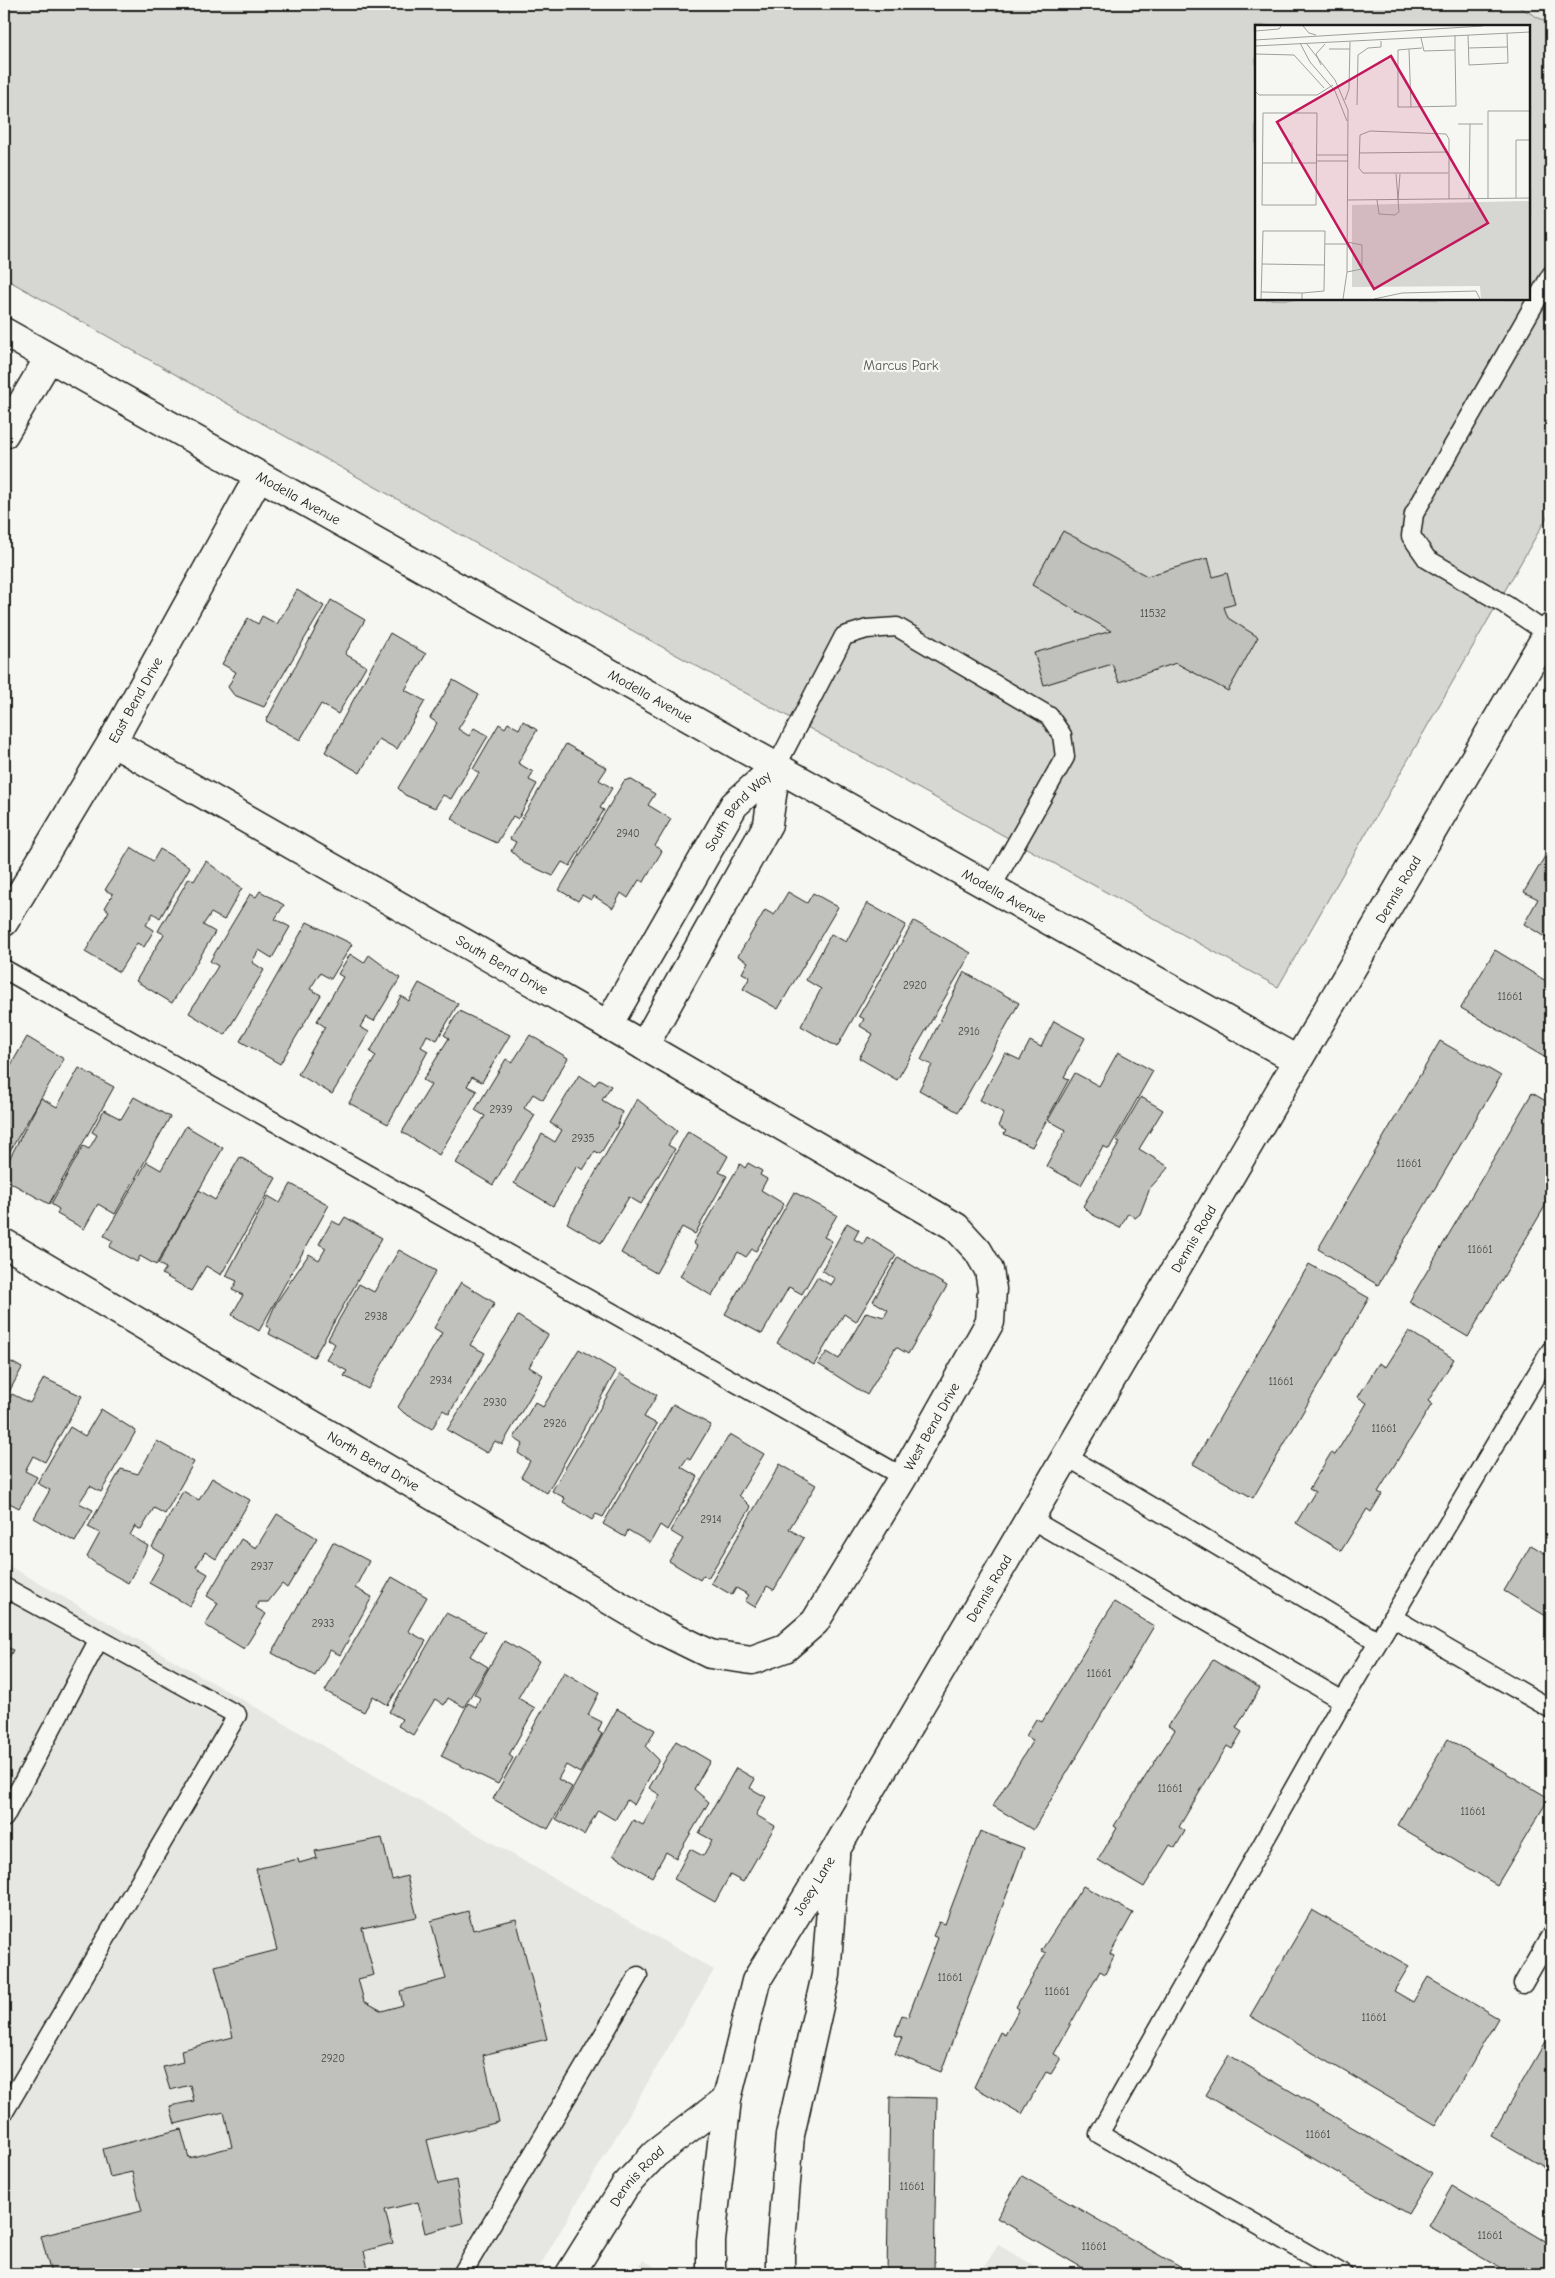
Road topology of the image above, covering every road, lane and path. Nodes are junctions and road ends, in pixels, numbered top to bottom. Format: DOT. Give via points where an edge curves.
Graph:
graph roads {
  1 [pos="1551,275"];
  2 [pos="4,332"];
  3 [pos="49,358"];
  4 [pos="4,434"];
  5 [pos="259,476"];
  6 [pos="1550,631"];
  7 [pos="112,742"];
  8 [pos="776,767"];
  9 [pos="991,888"];
  10 [pos="4,922"];
  11 [pos="4,968"];
  12 [pos="608,1025"];
  13 [pos="644,1046"];
  14 [pos="1297,1060"];
  15 [pos="890,1189"];
  16 [pos="4,1243"];
  17 [pos="1551,1350"];
  18 [pos="1066,1456"];
  19 [pos="903,1477"];
  20 [pos="1029,1518"];
  21 [pos="4,1587"];
  22 [pos="1392,1617"];
  23 [pos="99,1639"];
  24 [pos="1377,1641"];
  25 [pos="752,1660"];
  26 [pos="1343,1701"];
  27 [pos="1551,1709"];
  28 [pos="4,1818"];
  29 [pos="835,1851"];
  30 [pos="1551,1935"];
  31 [pos="638,1976"];
  32 [pos="1523,1984"];
  33 [pos="727,2099"];
  34 [pos="4,2112"];
  35 [pos="462,2274"];
  36 [pos="570,2274"];
  37 [pos="711,2274"];
  38 [pos="780,2274"];
  39 [pos="1343,2274"];
  1 -- 6 [label="lane" via="1414,514 1411,536 1427,559"];
  2 -- 3 [label="street, Modella Avenue"];
  3 -- 4 [label="street"];
  3 -- 5 [label="street, Modella Avenue"];
  5 -- 7 [label="street, East Bend Drive"];
  5 -- 8 [label="street, Modella Avenue"];
  6 -- 14 [label="street, Dennis Road"];
  7 -- 10 [label="street, East Bend Drive"];
  7 -- 12 [label="street, South Bend Drive"];
  8 -- 9 [label="street, Modella Avenue"];
  8 -- 9 [label="lane" via="844,636 867,629 897,627 1049,716 1062,735 1065,757"];
  8 -- 12 [label="street, South Bend Way" via="734,805"];
  8 -- 13 [label="street, South Bend Way" via="768,824"];
  9 -- 14 [label="street, Modella Avenue"];
  11 -- 19 [label="lane"];
  12 -- 13 [label="street, South Bend Drive"];
  13 -- 15 [label="street, South Bend Drive"];
  14 -- 18 [label="street, Dennis Road"];
  15 -- 19 [label="street, West Bend Drive" via="956,1227 978,1251 989,1270 992,1289 990,1322"];
  16 -- 25 [label="street, North Bend Drive" via="657,1628 710,1654"];
  17 -- 22 [label="lane"];
  18 -- 20 [label="street, Dennis Road"];
  18 -- 24 [label="lane"];
  19 -- 25 [label="street, West Bend Drive" via="815,1622 785,1648"];
  20 -- 26 [label="lane"];
  20 -- 29 [label="street, Dennis Road"];
  21 -- 23 [label="lane"];
  22 -- 24 [label="lane"];
  22 -- 27 [label="lane"];
  23 -- 28 [label="lane"];
  23 -- 34 [label="lane" via="237,1715"];
  24 -- 26 [label="lane"];
  26 -- 39 [label="lane" via="1098,2134"];
  29 -- 33 [label="street, Josey Lane" via="756,1982"];
  29 -- 38 [label="street, Josey Lane" via="826,1975 790,2135"];
  30 -- 32 [label="lane"];
  31 -- 35 [label="lane"];
  33 -- 36 [label="street, Dennis Road" via="654,2154 625,2186"];
  33 -- 37 [label="street, Josey Lane" via="710,2241"];
}
